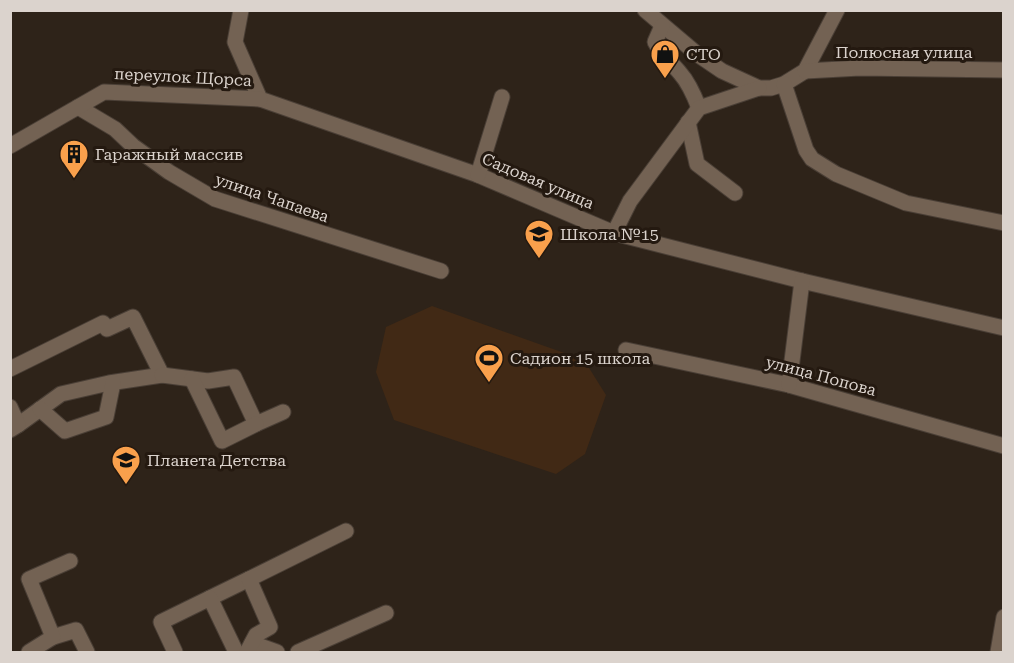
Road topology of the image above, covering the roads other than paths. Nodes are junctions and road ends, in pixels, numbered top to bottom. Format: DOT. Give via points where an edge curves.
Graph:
graph roads {
  1 [pos="241,10"];
  2 [pos="645,10"];
  3 [pos="837,10"];
  4 [pos="662,26"];
  5 [pos="1004,70"];
  6 [pos="805,71"];
  7 [pos="784,84"];
  8 [pos="759,88"];
  9 [pos="502,97"];
  10 [pos="260,99"];
  11 [pos="78,107"];
  12 [pos="699,108"];
  13 [pos="688,123"];
  14 [pos="10,146"];
  15 [pos="478,175"];
  16 [pos="735,193"];
  17 [pos="1004,223"];
  18 [pos="614,233"];
  19 [pos="441,271"];
  20 [pos="802,281"];
  21 [pos="1004,328"];
  22 [pos="626,350"];
  23 [pos="10,369"];
  24 [pos="162,375"];
  25 [pos="192,379"];
  26 [pos="113,383"];
  27 [pos="789,384"];
  28 [pos="10,407"];
  29 [pos="40,409"];
  30 [pos="283,412"];
  31 [pos="256,424"];
  32 [pos="14,428"];
  33 [pos="1004,446"];
  34 [pos="346,531"];
  35 [pos="70,561"];
  36 [pos="249,579"];
  37 [pos="210,598"];
  38 [pos="386,613"];
  39 [pos="1004,617"];
  40 [pos="53,637"];
  41 [pos="250,648"];
  42 [pos="29,652"];
  43 [pos="87,652"];
  44 [pos="175,652"];
  45 [pos="236,652"];
  46 [pos="276,652"];
  47 [pos="298,652"];
  48 [pos="998,652"];
  1 -- 10 [label="street" via="235,42"];
  2 -- 4 [label="street"];
  3 -- 6 [label="street"];
  4 -- 8 [label="street" via="722,70"];
  4 -- 12 [label="street" via="655,42 659,51 682,75"];
  5 -- 6 [label="street, Полюсная улица"];
  6 -- 7 [label="street"];
  7 -- 8 [label="street"];
  7 -- 17 [label="street" via="806,150 820,165 906,203"];
  8 -- 12 [label="street"];
  9 -- 15 [label="street"];
  10 -- 11 [label="street, переулок Щорса" via="104,92"];
  10 -- 15 [label="street, Садовая улица"];
  11 -- 14 [label="street, переулок Щорса"];
  11 -- 19 [label="street, улица Чапаева" via="214,199"];
  12 -- 13 [label="street"];
  13 -- 16 [label="street" via="697,164"];
  13 -- 18 [label="street" via="630,201"];
  15 -- 18 [label="street, Садовая улица"];
  18 -- 20 [label="street, Садовая улица"];
  20 -- 21 [label="street, Садовая улица"];
  20 -- 27 [label="street"];
  22 -- 27 [label="street, улица Попова"];
  23 -- 24 [label="street" via="103,323 107,329 133,317"];
  24 -- 25 [label="street"];
  24 -- 26 [label="street"];
  25 -- 31 [label="street" via="234,377"];
  25 -- 31 [label="street" via="222,441"];
  26 -- 29 [label="street" via="61,394"];
  26 -- 29 [label="street" via="106,417 64,431"];
  27 -- 33 [label="street, улица Попова"];
  28 -- 32 [label="street"];
  29 -- 32 [label="street"];
  30 -- 31 [label="street"];
  34 -- 36 [label="street"];
  35 -- 40 [label="street" via="29,579"];
  36 -- 37 [label="street"];
  36 -- 41 [label="street" via="270,627 256,635"];
  37 -- 44 [label="street" via="161,622"];
  37 -- 45 [label="street"];
  38 -- 47 [label="street"];
  39 -- 48 [label="street"];
  40 -- 42 [label="street"];
  40 -- 43 [label="street" via="76,630"];
  41 -- 46 [label="street"];
}
